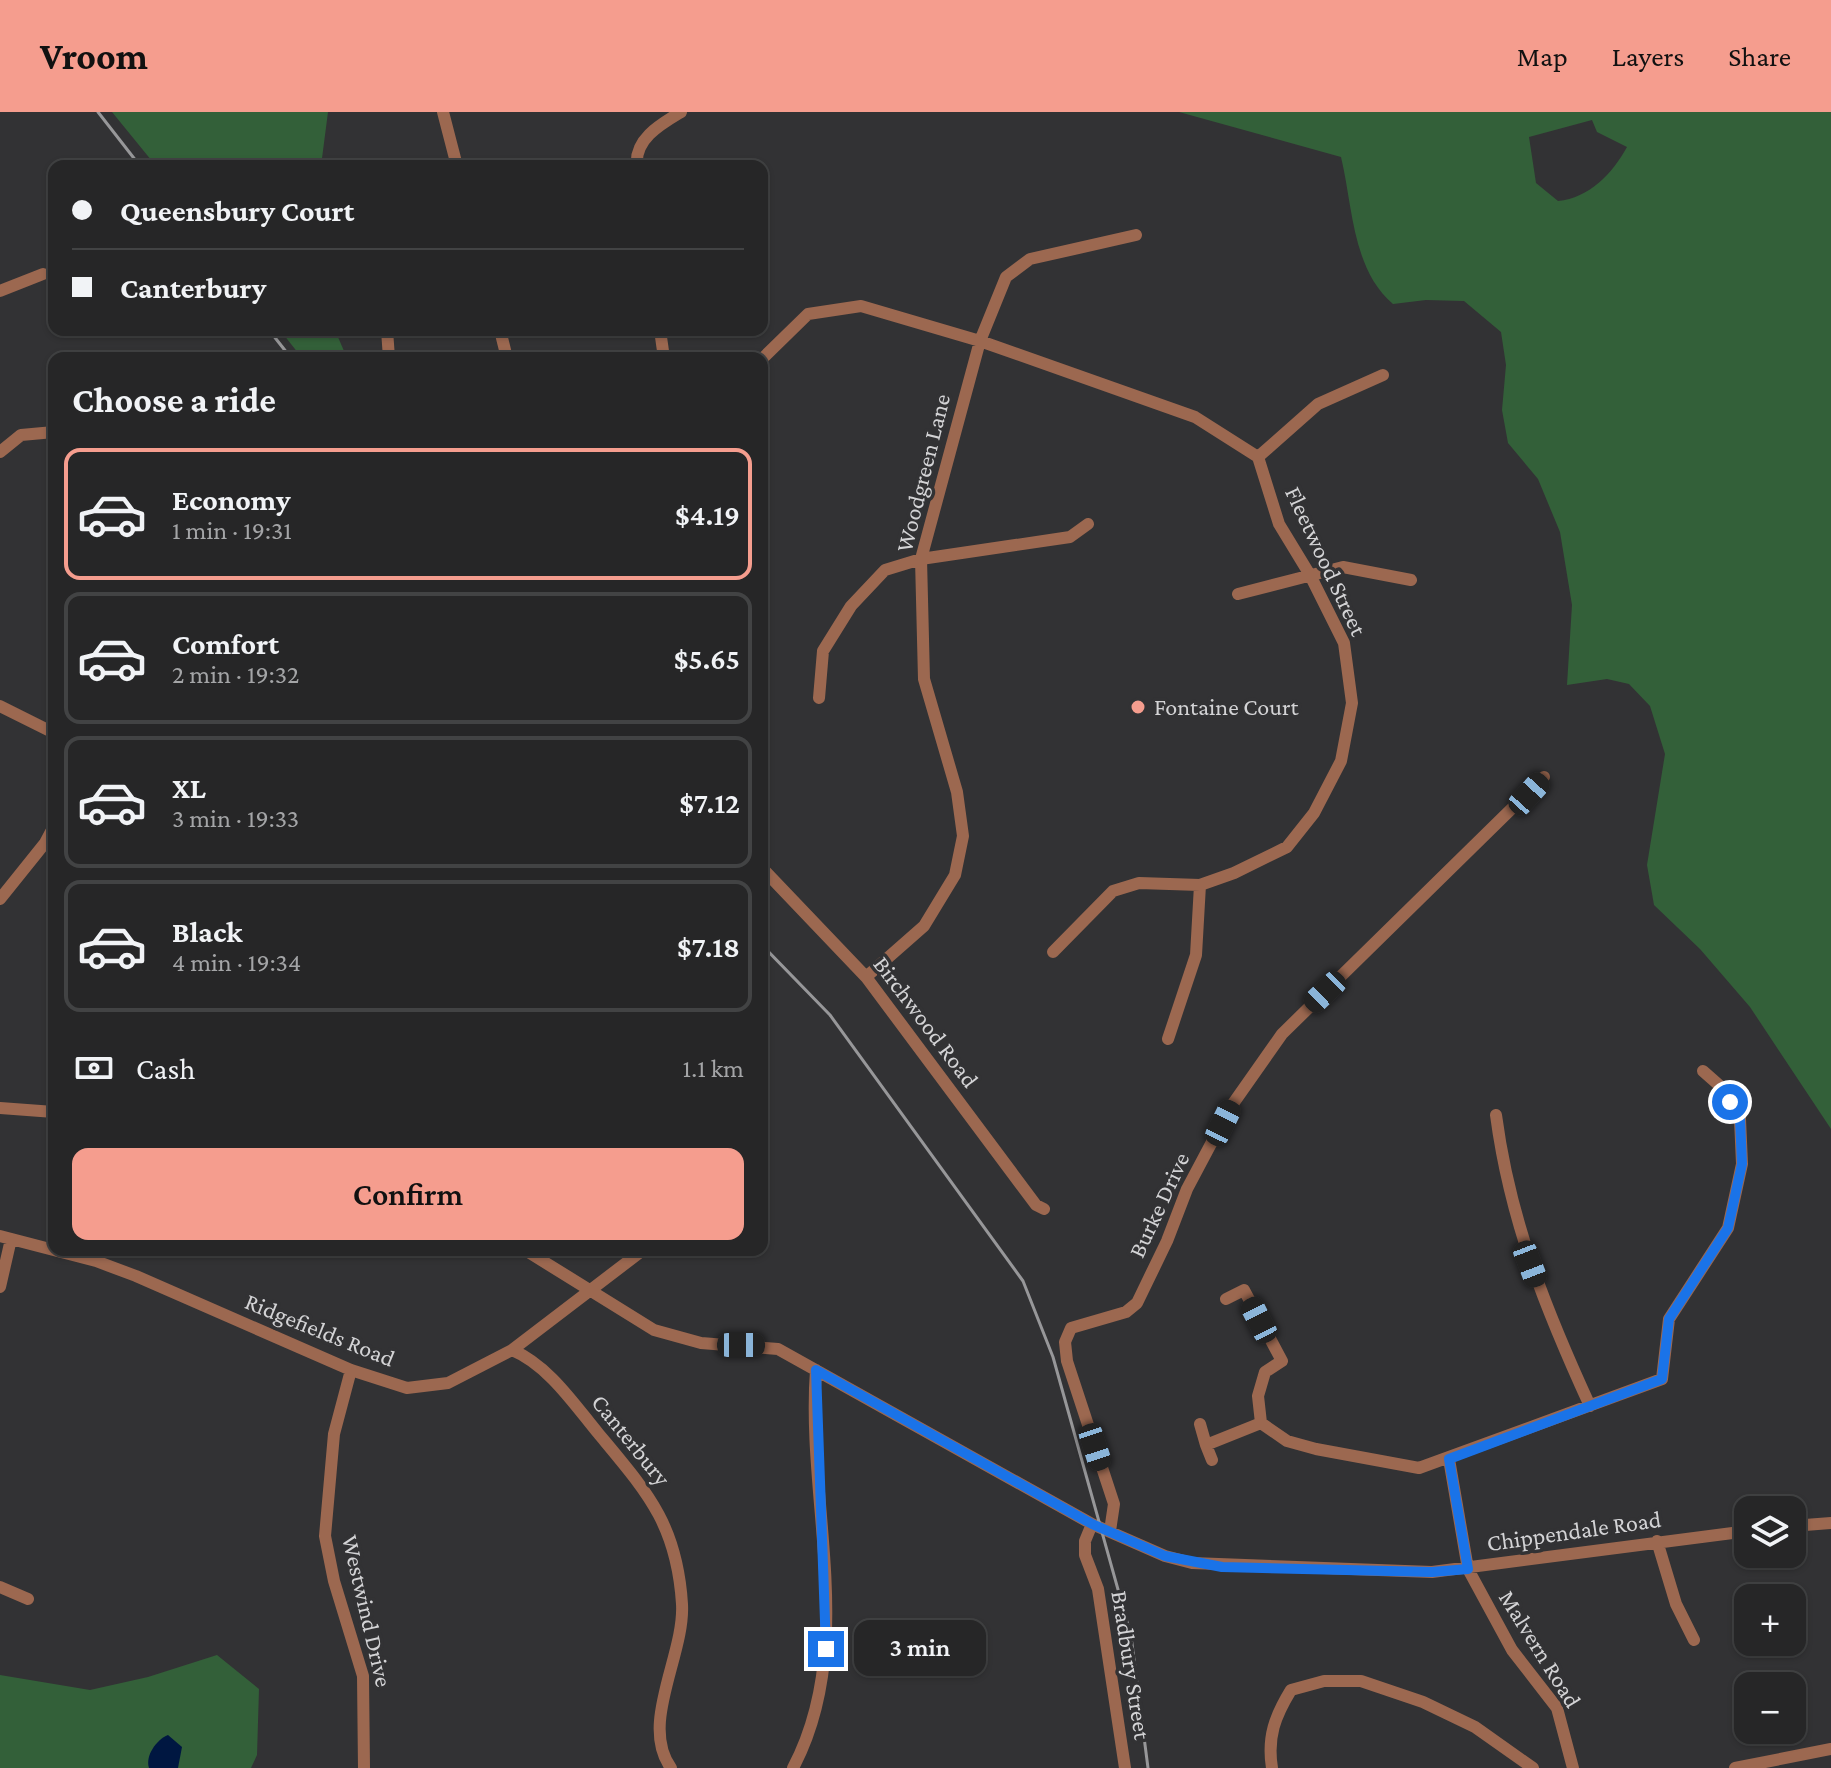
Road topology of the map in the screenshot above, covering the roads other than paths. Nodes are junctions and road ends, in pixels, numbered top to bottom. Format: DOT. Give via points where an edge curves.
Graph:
graph roads {
  1 [pos="443,112"];
  2 [pos="681,112"];
  3 [pos="455,160"];
  4 [pos="636,160"];
  5 [pos="1136,235"];
  6 [pos="43,274"];
  7 [pos="0,291"];
  8 [pos="980,341"];
  9 [pos="768,353"];
  10 [pos="1383,375"];
  11 [pos="48,433"];
  12 [pos="0,452"];
  13 [pos="1258,457"];
  14 [pos="1088,524"];
  15 [pos="921,559"];
  16 [pos="1310,575"];
  17 [pos="1411,580"];
  18 [pos="1238,594"];
  19 [pos="819,698"];
  20 [pos="0,706"];
  21 [pos="48,730"];
  22 [pos="1544,777"];
  23 [pos="48,837"];
  24 [pos="768,874"];
  25 [pos="1200,885"];
  26 [pos="0,899"];
  27 [pos="1053,952"];
  28 [pos="866,977"];
  29 [pos="1168,1039"];
  30 [pos="1703,1071"];
  31 [pos="0,1108"];
  32 [pos="48,1112"];
  33 [pos="1496,1115"];
  34 [pos="1044,1209"];
  35 [pos="5,1238"];
  36 [pos="48,1249"];
  37 [pos="76,1256"];
  38 [pos="535,1256"];
  39 [pos="636,1256"];
  40 [pos="0,1287"];
  41 [pos="589,1290"];
  42 [pos="1226,1299"];
  43 [pos="512,1350"];
  44 [pos="351,1370"];
  45 [pos="816,1370"];
  46 [pos="1590,1406"];
  47 [pos="1261,1423"];
  48 [pos="1200,1424"];
  49 [pos="1206,1445"];
  50 [pos="1449,1459"];
  51 [pos="1212,1460"];
  52 [pos="1831,1523"];
  53 [pos="1092,1524"];
  54 [pos="1806,1525"];
  55 [pos="1110,1531"];
  56 [pos="1734,1533"];
  57 [pos="1657,1541"];
  58 [pos="1468,1569"];
  59 [pos="0,1587"];
  60 [pos="28,1599"];
  61 [pos="1694,1640"];
  62 [pos="1831,1749"];
  63 [pos="364,1768"];
  64 [pos="671,1768"];
  65 [pos="793,1768"];
  66 [pos="1125,1768"];
  67 [pos="1272,1768"];
  68 [pos="1533,1768"];
  69 [pos="1573,1768"];
  70 [pos="1735,1768"];
  1 -- 3 [label="street"];
  2 -- 4 [label="street" via="649,132"];
  5 -- 8 [label="street, Woodgreen Lane" via="1030,259 1006,277"];
  6 -- 7 [label="street"];
  8 -- 9 [label="street" via="854,306 808,314"];
  8 -- 13 [label="street" via="1195,417"];
  8 -- 15 [label="street, Woodgreen Lane"];
  10 -- 13 [label="street" via="1318,404"];
  11 -- 12 [label="street" via="21,435"];
  13 -- 16 [label="street, Fleetwood Street" via="1279,524"];
  14 -- 15 [label="street" via="1070,537"];
  15 -- 19 [label="street" via="885,570 851,606 823,651"];
  15 -- 28 [label="street, Woodgreen Lane" via="924,679 957,792 963,836 955,875 924,926"];
  16 -- 17 [label="street" via="1343,567"];
  16 -- 18 [label="street"];
  16 -- 25 [label="street, Fleetwood Street" via="1344,643 1352,703 1341,761 1314,813 1287,847"];
  20 -- 21 [label="street"];
  22 -- 55 [label="street, Burke Drive" via="1282,1034 1230,1108 1137,1303 1126,1312 1071,1328 1065,1342 1067,1361 1114,1504"];
  23 -- 26 [label="street"];
  24 -- 28 [label="street, Birchwood Road"];
  25 -- 27 [label="street, Fleetwood Street" via="1139,883 1113,891"];
  25 -- 29 [label="street" via="1196,955"];
  28 -- 34 [label="street, Birchwood Road"];
  30 -- 46 [label="street" via="1720,1086 1740,1119 1742,1164 1728,1228 1669,1319 1662,1379"];
  31 -- 32 [label="street"];
  33 -- 46 [label="street" via="1503,1171 1521,1239"];
  35 -- 36 [label="street, Ridgefields Road"];
  35 -- 40 [label="street"];
  37 -- 44 [label="street, Ridgefields Road" via="136,1276"];
  38 -- 41 [label="street, Chippendale Road"];
  39 -- 41 [label="street, Ridgefields Road"];
  41 -- 43 [label="street, Ridgefields Road"];
  41 -- 45 [label="street, Chippendale Road" via="669,1337 778,1349"];
  42 -- 47 [label="street" via="1244,1290 1282,1361 1265,1372 1258,1396"];
  43 -- 44 [label="street, Ridgefields Road" via="448,1383 421,1388 381,1382"];
  43 -- 64 [label="street, Canterbury" via="538,1364 650,1495 666,1526 682,1608 679,1650 658,1736"];
  44 -- 63 [label="street, Westwind Drive" via="334,1434 325,1536 363,1676"];
  45 -- 53 [label="street, Chippendale Road"];
  45 -- 65 [label="street" via="826,1649 817,1707"];
  46 -- 50 [label="street"];
  47 -- 49 [label="street"];
  47 -- 50 [label="street" via="1287,1441 1371,1462 1412,1467"];
  48 -- 49 [label="street"];
  49 -- 51 [label="street"];
  50 -- 58 [label="street, Malvern Road"];
  52 -- 54 [label="street"];
  53 -- 55 [label="street, Chippendale Road"];
  53 -- 66 [label="street, Bradbury Street" via="1085,1555 1098,1589"];
  55 -- 58 [label="street, Chippendale Road" via="1165,1556 1222,1567"];
  56 -- 57 [label="street, Chippendale Road"];
  57 -- 58 [label="street, Chippendale Road"];
  57 -- 61 [label="street" via="1676,1604"];
  58 -- 69 [label="street, Malvern Road" via="1512,1650 1557,1708"];
  59 -- 60 [label="street"];
  62 -- 70 [label="street"];
  67 -- 68 [label="street" via="1268,1747 1276,1714 1291,1690 1324,1681 1361,1681 1475,1727"];
}
